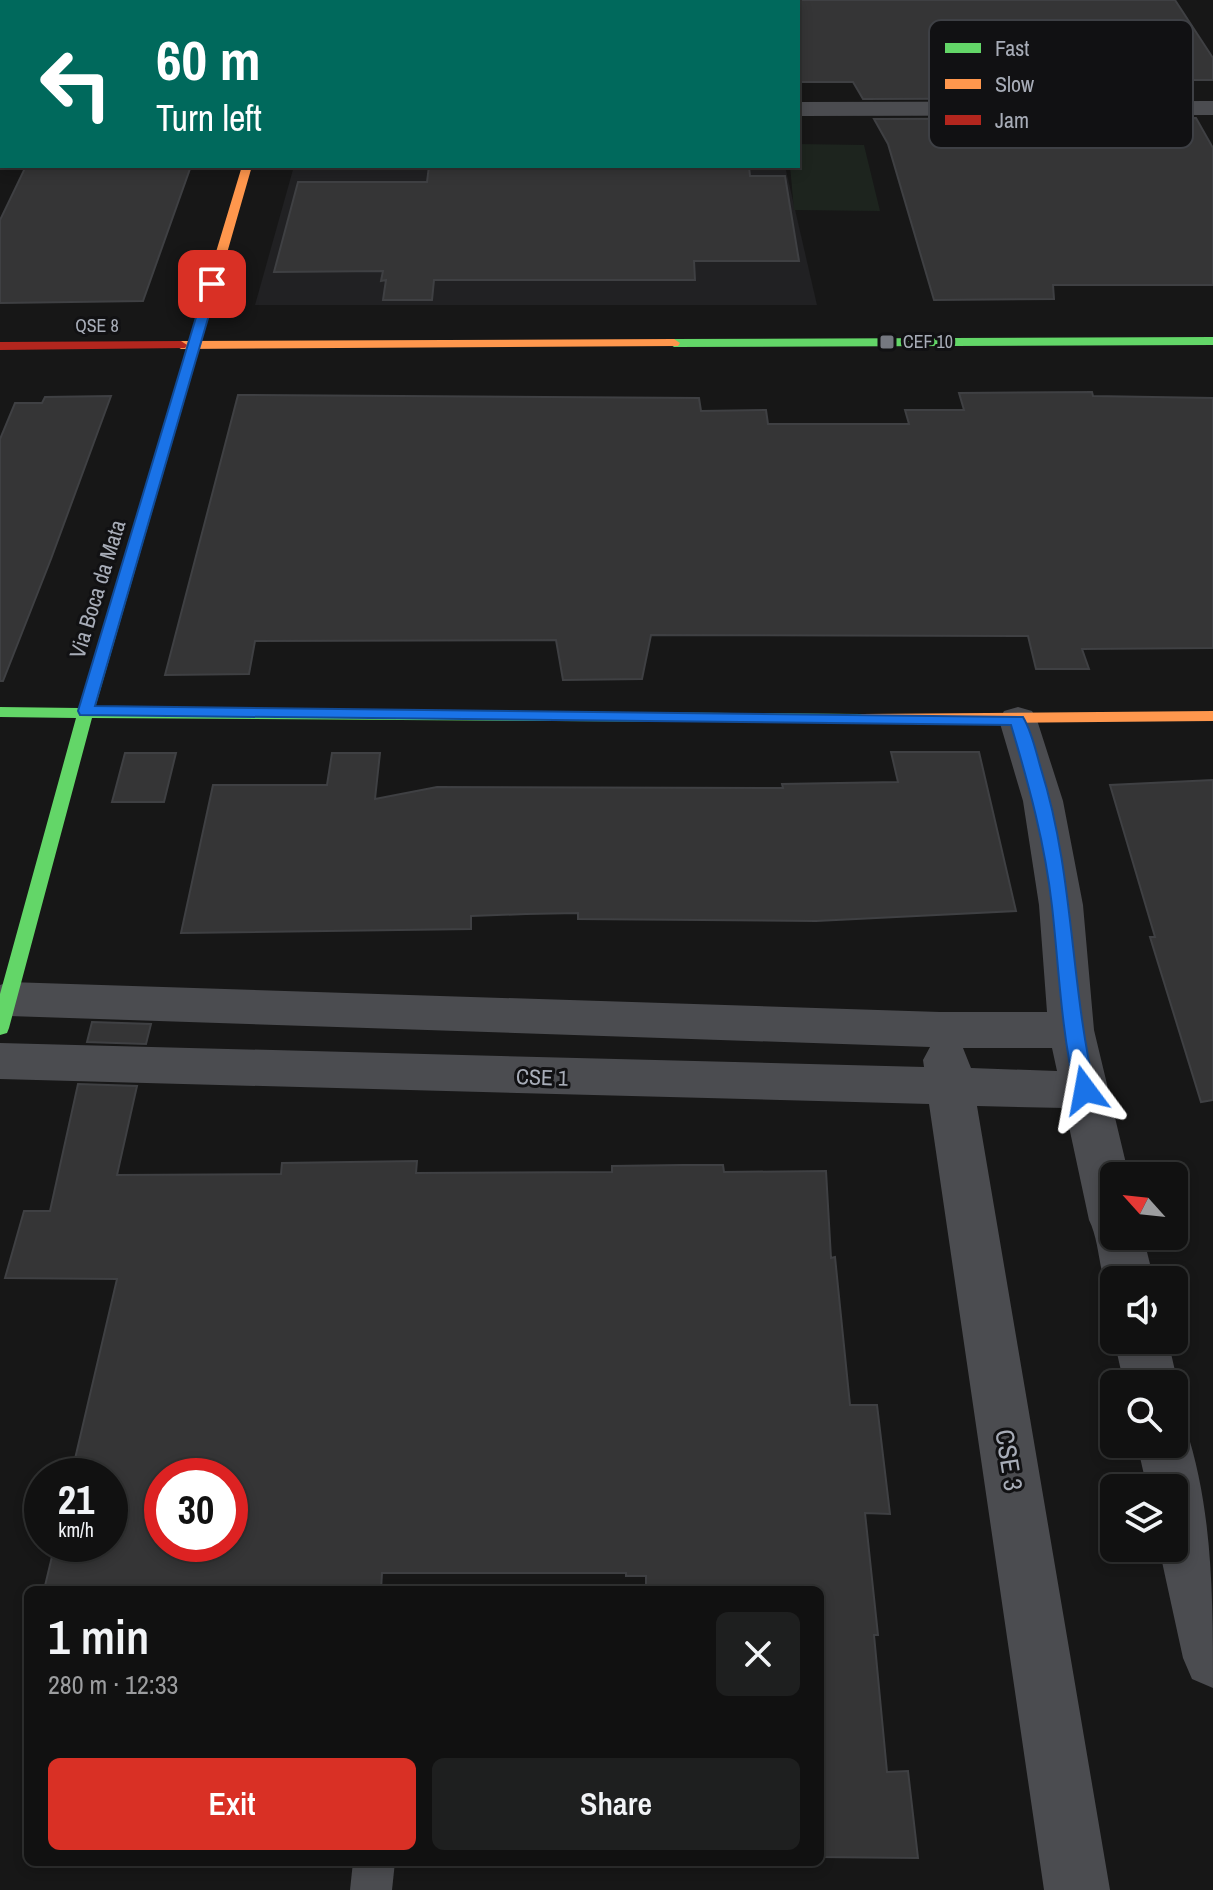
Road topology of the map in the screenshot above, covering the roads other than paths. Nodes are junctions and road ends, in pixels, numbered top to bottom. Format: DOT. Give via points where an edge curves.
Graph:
graph roads {
  1 [pos="1193,108"];
  2 [pos="1213,108"];
  3 [pos="800,109"];
  4 [pos="929,109"];
  5 [pos="246,168"];
  6 [pos="1213,341"];
  7 [pos="194,345"];
  8 [pos="0,346"];
  9 [pos="86,711"];
  10 [pos="0,712"];
  11 [pos="1213,716"];
  12 [pos="1018,720"];
  13 [pos="4,1013"];
  14 [pos="940,1030"];
  15 [pos="1071,1030"];
  16 [pos="0,1061"];
  17 [pos="951,1089"];
  18 [pos="1085,1090"];
  19 [pos="1101,1162"];
  20 [pos="1168,1458"];
  21 [pos="1213,1658"];
  22 [pos="374,1866"];
  23 [pos="371,1890"];
  24 [pos="1077,1890"];
  1 -- 2 [label="street"];
  3 -- 4 [label="street"];
  5 -- 7 [label="street, Via Boca da Mata"];
  6 -- 7 [label="street, QSE 8"];
  7 -- 8 [label="street, QSE 8"];
  7 -- 9 [label="street, Via Boca da Mata"];
  9 -- 10 [label="street"];
  9 -- 12 [label="street"];
  9 -- 13 [label="street, Via Boca da Mata"];
  11 -- 12 [label="street"];
  12 -- 15 [label="street" via="1050,839"];
  13 -- 14 [label="street"];
  14 -- 15 [label="street"];
  14 -- 17 [label="street, CSE 3"];
  15 -- 18 [label="street"];
  16 -- 17 [label="street, CSE 1"];
  17 -- 18 [label="street, CSE 1"];
  17 -- 24 [label="street, CSE 3"];
  18 -- 19 [label="street"];
  20 -- 21 [label="street"];
  22 -- 23 [label="lane"];
}
